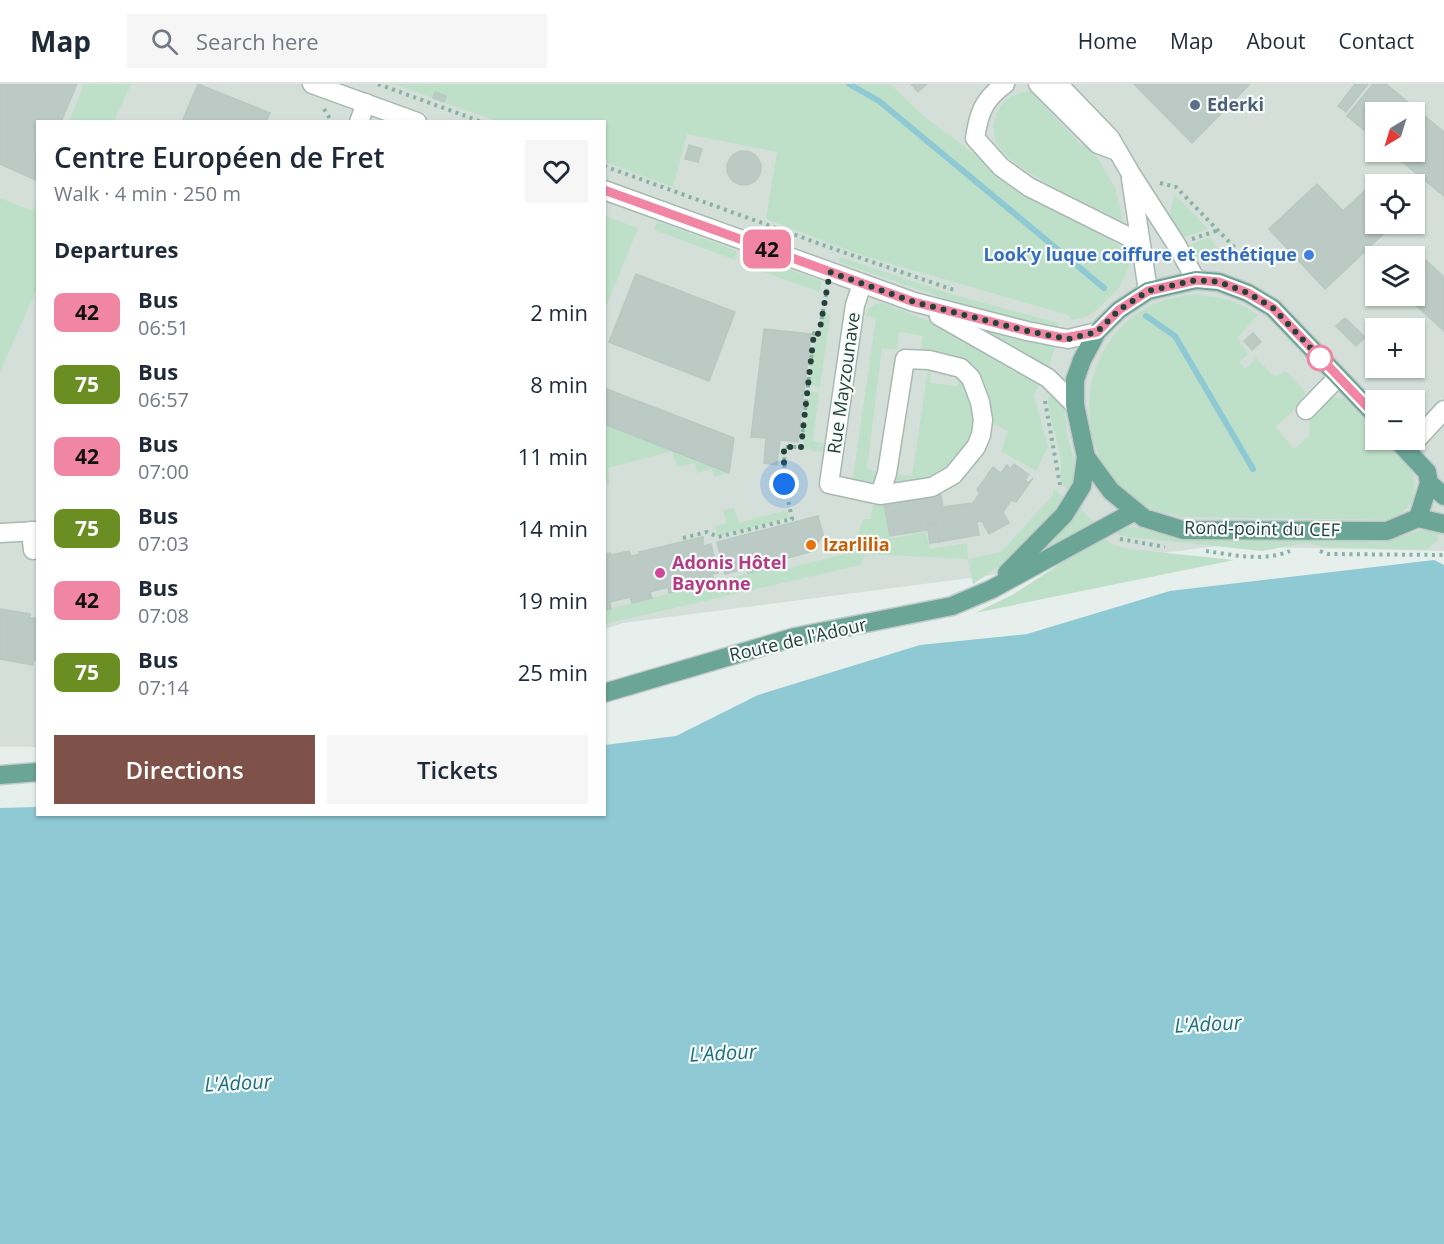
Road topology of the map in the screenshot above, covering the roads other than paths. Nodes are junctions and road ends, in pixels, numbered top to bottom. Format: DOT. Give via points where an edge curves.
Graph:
graph roads {
  1 [pos="312,84"];
  2 [pos="1005,84"];
  3 [pos="1038,84"];
  4 [pos="1058,84"];
  5 [pos="366,103"];
  6 [pos="360,120"];
  7 [pos="412,120"];
  8 [pos="1117,151"];
  9 [pos="1131,174"];
  10 [pos="606,191"];
  11 [pos="1139,242"];
  12 [pos="1196,280"];
  13 [pos="862,284"];
  14 [pos="1148,291"];
  15 [pos="914,302"];
  16 [pos="1097,332"];
  17 [pos="1338,377"];
  18 [pos="1075,405"];
  19 [pos="1365,405"];
  20 [pos="1306,410"];
  21 [pos="1444,410"];
  22 [pos="1425,426"];
  23 [pos="1407,450"];
  24 [pos="1086,457"];
  25 [pos="1430,483"];
  26 [pos="880,495"];
  27 [pos="1444,496"];
  28 [pos="1135,510"];
  29 [pos="1418,518"];
  30 [pos="1444,525"];
  31 [pos="34,531"];
  32 [pos="0,533"];
  33 [pos="33,550"];
  34 [pos="992,589"];
  35 [pos="606,692"];
  36 [pos="36,772"];
  37 [pos="0,775"];
  1 -- 5 [label="street"];
  2 -- 11 [label="street" via="980,113 975,138 1001,167 1029,187"];
  3 -- 8 [label="street" via="1098,144"];
  4 -- 8 [label="street" via="1110,138"];
  5 -- 6 [label="street"];
  5 -- 7 [label="street"];
  8 -- 9 [label="street"];
  9 -- 11 [label="street"];
  9 -- 12 [label="street"];
  10 -- 13 [label="street"];
  11 -- 14 [label="street"];
  12 -- 14 [label="main road, Rond-point du CEF"];
  12 -- 17 [label="main road, Rond-point du CEF" via="1219,282 1273,308"];
  13 -- 15 [label="street"];
  13 -- 26 [label="street, Rue Mayzounave" via="855,305 830,484"];
  14 -- 16 [label="main road, Rond-point du CEF" via="1119,310"];
  15 -- 16 [label="street" via="1064,338"];
  15 -- 18 [label="street" via="1048,378"];
  16 -- 18 [label="main road, Rond-point du CEF" via="1075,380"];
  17 -- 19 [label="main road, Rond-point du CEF"];
  17 -- 20 [label="street"];
  18 -- 24 [label="main road, Rond-point du CEF"];
  21 -- 22 [label="street"];
  23 -- 25 [label="main road" via="1427,472"];
  24 -- 28 [label="main road, Rond-point du CEF" via="1111,491"];
  24 -- 34 [label="main road, Route de l'Adour" via="1082,486 1064,515"];
  25 -- 27 [label="main road"];
  25 -- 29 [label="main road"];
  26 -- 26 [label="street" via="932,487 953,475 976,447 983,420 980,402 971,378 961,368 905,359"];
  28 -- 29 [label="main road, Rond-point du CEF" via="1144,518 1184,530 1387,531"];
  28 -- 34 [label="main road, Route de l'Adour"];
  29 -- 30 [label="main road"];
  31 -- 32 [label="street"];
  31 -- 33 [label="street"];
  34 -- 35 [label="main road, Route de l'Adour" via="952,606 795,637"];
  36 -- 37 [label="main road"];
}
